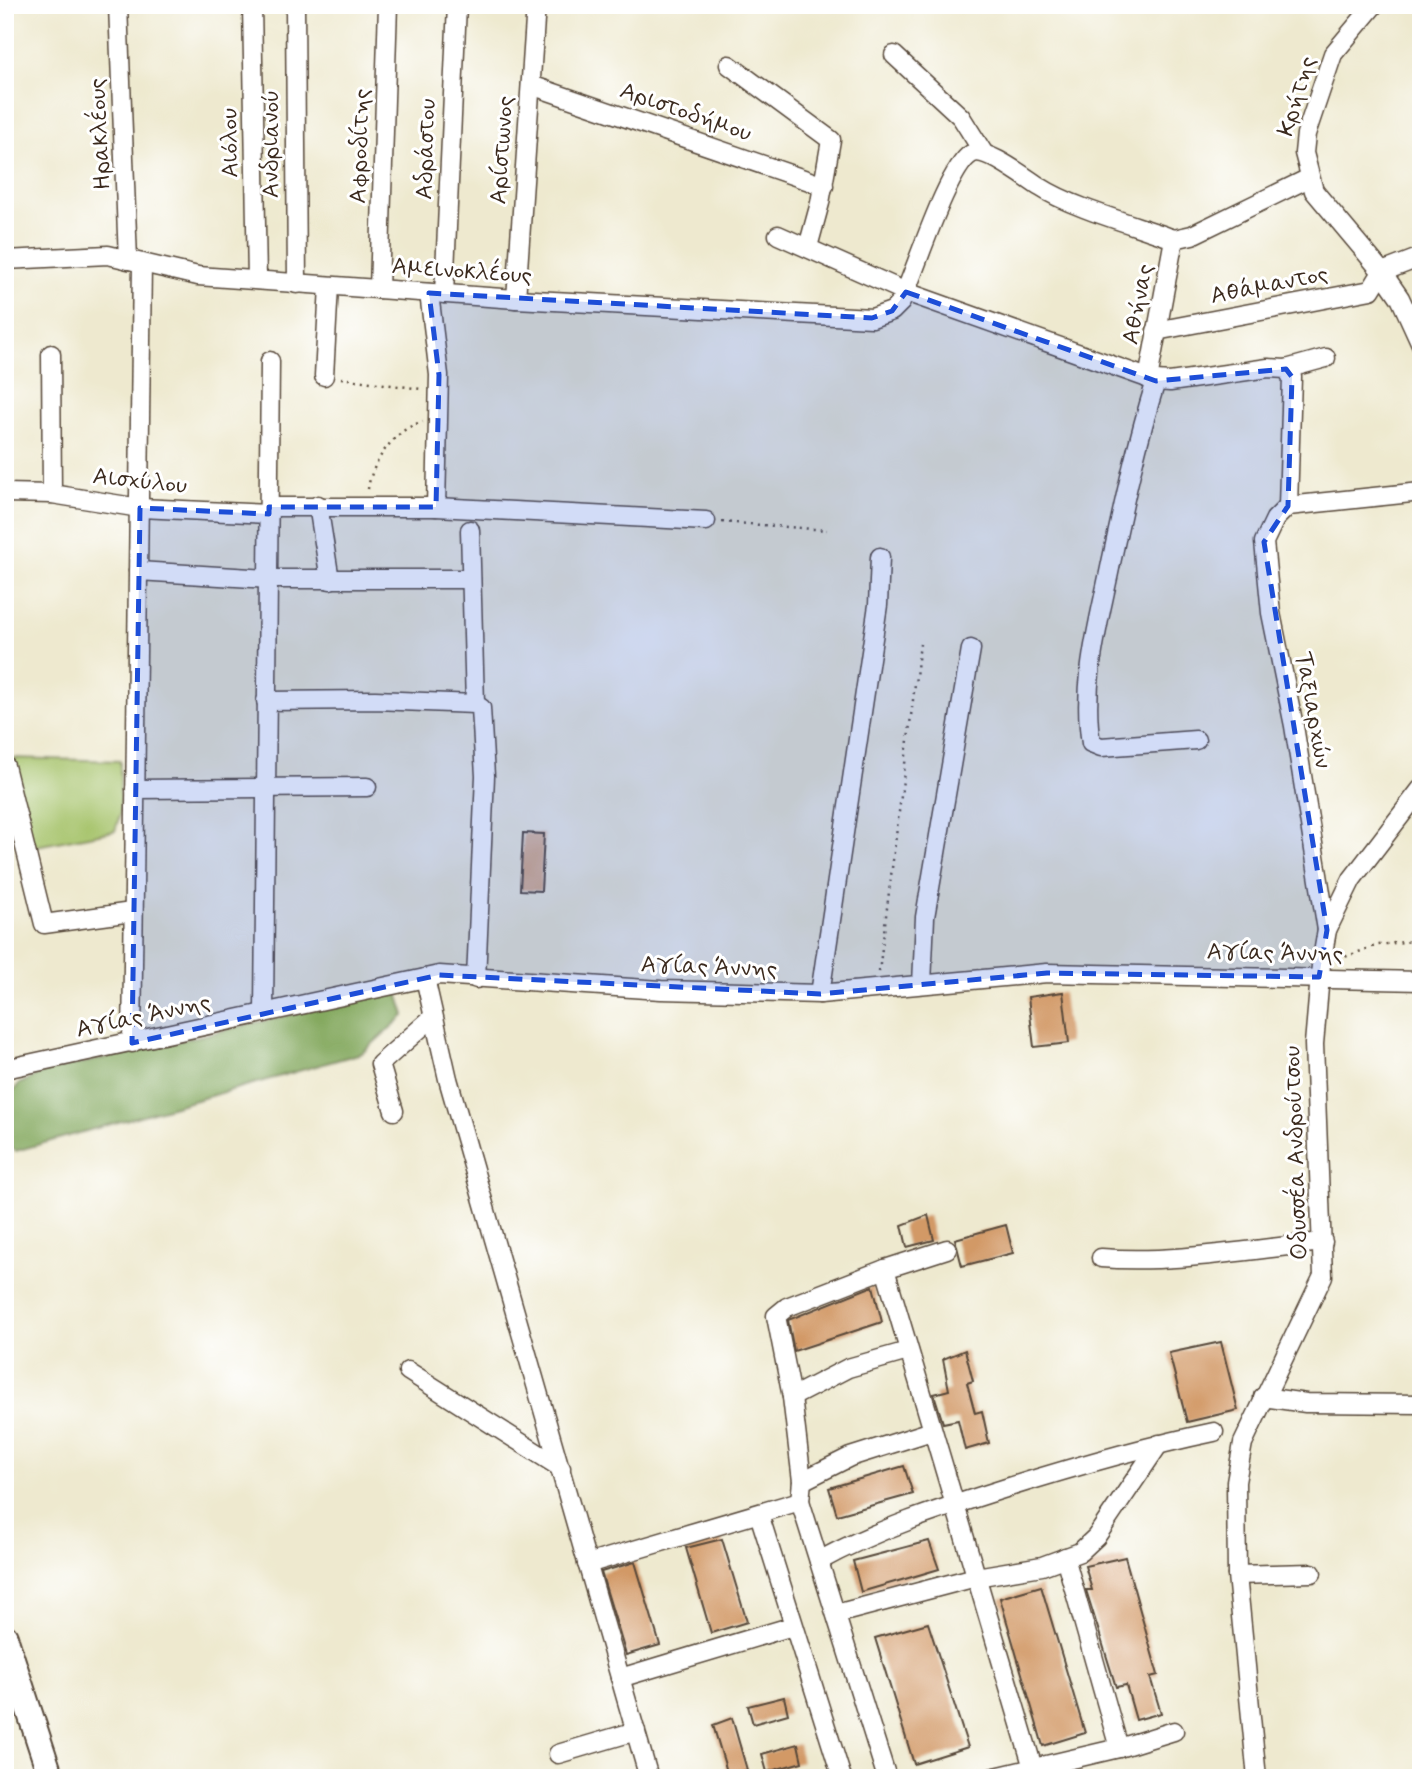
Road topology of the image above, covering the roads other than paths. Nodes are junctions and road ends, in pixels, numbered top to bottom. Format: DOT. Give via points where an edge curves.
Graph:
graph roads {
  1 [pos="118,5"];
  2 [pos="252,5"];
  3 [pos="295,5"];
  4 [pos="388,5"];
  5 [pos="457,5"];
  6 [pos="536,5"];
  7 [pos="1374,5"];
  8 [pos="894,55"];
  9 [pos="729,65"];
  10 [pos="531,85"];
  11 [pos="983,152"];
  12 [pos="1308,178"];
  13 [pos="824,186"];
  14 [pos="778,235"];
  15 [pos="1174,239"];
  16 [pos="808,247"];
  17 [pos="1421,257"];
  18 [pos="5,260"];
  19 [pos="135,261"];
  20 [pos="1382,272"];
  21 [pos="257,280"];
  22 [pos="297,284"];
  23 [pos="328,286"];
  24 [pos="379,289"];
  25 [pos="906,292"];
  26 [pos="437,293"];
  27 [pos="516,299"];
  28 [pos="1156,331"];
  29 [pos="1421,344"];
  30 [pos="51,354"];
  31 [pos="1326,358"];
  32 [pos="270,361"];
  33 [pos="1286,369"];
  34 [pos="324,376"];
  35 [pos="1152,380"];
  36 [pos="1421,492"];
  37 [pos="5,493"];
  38 [pos="52,494"];
  39 [pos="318,505"];
  40 [pos="1288,506"];
  41 [pos="436,507"];
  42 [pos="140,509"];
  43 [pos="269,510"];
  44 [pos="706,521"];
  45 [pos="470,530"];
  46 [pos="880,557"];
  47 [pos="138,571"];
  48 [pos="269,579"];
  49 [pos="471,579"];
  50 [pos="330,580"];
  51 [pos="971,649"];
  52 [pos="267,701"];
  53 [pos="475,704"];
  54 [pos="1196,740"];
  55 [pos="5,766"];
  56 [pos="367,786"];
  57 [pos="265,788"];
  58 [pos="135,789"];
  59 [pos="1421,789"];
  60 [pos="132,912"];
  61 [pos="1327,930"];
  62 [pos="1320,971"];
  63 [pos="425,978"];
  64 [pos="476,979"];
  65 [pos="1421,981"];
  66 [pos="922,985"];
  67 [pos="820,995"];
  68 [pos="264,1013"];
  69 [pos="433,1017"];
  70 [pos="132,1043"];
  71 [pos="6,1065"];
  72 [pos="394,1111"];
  73 [pos="1323,1242"];
  74 [pos="947,1249"];
  75 [pos="1101,1258"];
  76 [pos="885,1269"];
  77 [pos="908,1351"];
  78 [pos="408,1371"];
  79 [pos="792,1397"];
  80 [pos="1264,1397"];
  81 [pos="1421,1404"];
  82 [pos="932,1431"];
  83 [pos="1214,1432"];
  84 [pos="1159,1444"];
  85 [pos="561,1468"];
  86 [pos="802,1481"];
  87 [pos="800,1502"];
  88 [pos="954,1504"];
  89 [pos="759,1514"];
  90 [pos="1065,1557"];
  91 [pos="819,1561"];
  92 [pos="587,1564"];
  93 [pos="1312,1573"];
  94 [pos="1237,1575"];
  95 [pos="976,1577"];
  96 [pos="836,1614"];
  97 [pos="793,1626"];
  98 [pos="5,1637"];
  99 [pos="620,1678"];
  100 [pos="636,1731"];
  101 [pos="1174,1731"];
  102 [pos="1119,1748"];
  103 [pos="558,1754"];
  104 [pos="1035,1773"];
  105 [pos="51,1778"];
  106 [pos="649,1778"];
  107 [pos="842,1778"];
  108 [pos="887,1778"];
  109 [pos="991,1778"];
  110 [pos="1257,1778"];
  1 -- 19 [label="street, Ηρακλέους"];
  2 -- 21 [label="street, Αιόλου"];
  3 -- 22 [label="street, Ανδριανού"];
  4 -- 24 [label="street, Αφροδίτης"];
  5 -- 26 [label="street, Αδράστου"];
  6 -- 10 [label="street, Αρίστωνος"];
  7 -- 12 [label="street, Κρήτης" via="1333,54 1306,134"];
  8 -- 11 [label="street" via="961,117"];
  9 -- 13 [label="street" via="831,140"];
  10 -- 13 [label="street, Αριστοδήμου"];
  10 -- 27 [label="street, Αρίστωνος"];
  11 -- 15 [label="street" via="1048,192"];
  11 -- 25 [label="street" via="965,159 946,192"];
  12 -- 15 [label="street" via="1192,235"];
  12 -- 20 [label="street, Κρήτης"];
  13 -- 16 [label="street"];
  14 -- 16 [label="street"];
  15 -- 28 [label="street, Αθήνας"];
  16 -- 25 [label="street"];
  17 -- 20 [label="street, Αθάμαντος"];
  18 -- 19 [label="street, Αμεινοκλέους" via="87,254"];
  19 -- 21 [label="street, Αμεινοκλέους" via="198,276"];
  19 -- 42 [label="street, Ηρακλέους"];
  20 -- 28 [label="street, Αθάμαντος" via="1371,290"];
  20 -- 29 [label="street"];
  21 -- 22 [label="street, Αμεινοκλέους"];
  22 -- 23 [label="street, Αμεινοκλέους"];
  23 -- 24 [label="street, Αμεινοκλέους"];
  23 -- 34 [label="street"];
  24 -- 26 [label="street, Αμεινοκλέους"];
  25 -- 27 [label="street, Αμεινοκλέους" via="892,311 872,318"];
  25 -- 35 [label="street"];
  26 -- 27 [label="street, Αμεινοκλέους"];
  26 -- 41 [label="street, Αδράστου"];
  28 -- 35 [label="street, Αθήνας"];
  30 -- 38 [label="street"];
  31 -- 33 [label="street"];
  32 -- 43 [label="street"];
  33 -- 35 [label="street"];
  33 -- 40 [label="street" via="1292,377"];
  35 -- 54 [label="street, Αθήνας" via="1087,677 1087,718 1091,743 1101,747"];
  36 -- 40 [label="street"];
  37 -- 38 [label="street, Αισχύλου"];
  38 -- 42 [label="street, Αισχύλου"];
  39 -- 41 [label="street, Αισχύλου"];
  39 -- 43 [label="street, Αισχύλου"];
  39 -- 50 [label="street"];
  40 -- 61 [label="street, Ταξιαρχών" via="1275,519 1264,542 1271,613"];
  41 -- 44 [label="street, Αισχύλου"];
  42 -- 43 [label="street, Αισχύλου"];
  42 -- 47 [label="street, Ηρακλέους"];
  43 -- 48 [label="street"];
  45 -- 49 [label="street"];
  46 -- 67 [label="street" via="878,605"];
  47 -- 48 [label="street"];
  47 -- 58 [label="street, Ηρακλέους"];
  48 -- 50 [label="street"];
  48 -- 52 [label="street"];
  49 -- 50 [label="street"];
  49 -- 53 [label="street"];
  51 -- 66 [label="street" via="925,917"];
  52 -- 53 [label="street"];
  52 -- 57 [label="street"];
  53 -- 64 [label="street" via="485,723"];
  55 -- 60 [label="street" via="44,924"];
  56 -- 57 [label="street"];
  57 -- 58 [label="street"];
  57 -- 68 [label="street"];
  58 -- 60 [label="street, Ηρακλέους"];
  59 -- 61 [label="street, Οδυσσέα Ανδρούτσου" via="1352,879"];
  60 -- 70 [label="street, Ηρακλέους"];
  61 -- 62 [label="street, Οδυσσέα Ανδρούτσου"];
  62 -- 65 [label="street, Αγίας Άννης"];
  62 -- 66 [label="street, Αγίας Άννης" via="1047,973"];
  62 -- 73 [label="street, Οδυσσέα Ανδρούτσου" via="1314,1044"];
  63 -- 64 [label="street, Αγίας Άννης"];
  63 -- 68 [label="street, Αγίας Άννης"];
  63 -- 69 [label="street"];
  64 -- 67 [label="street, Αγίας Άννης"];
  66 -- 67 [label="street, Αγίας Άννης"];
  68 -- 70 [label="street, Αγίας Άννης"];
  69 -- 72 [label="street" via="380,1064"];
  69 -- 85 [label="street"];
  70 -- 71 [label="street, Αγίας Άννης"];
  73 -- 75 [label="street" via="1124,1260"];
  73 -- 80 [label="street, Οδυσσέα Ανδρούτσου" via="1324,1276"];
  74 -- 76 [label="street"];
  76 -- 77 [label="street"];
  76 -- 79 [label="street" via="787,1307 776,1316"];
  77 -- 79 [label="street" via="848,1368"];
  77 -- 82 [label="street"];
  78 -- 85 [label="street"];
  79 -- 86 [label="street"];
  80 -- 81 [label="street" via="1306,1404"];
  80 -- 94 [label="street, Οδυσσέα Ανδρούτσου" via="1243,1443 1236,1482"];
  82 -- 86 [label="street" via="850,1457"];
  82 -- 88 [label="street"];
  83 -- 84 [label="street"];
  84 -- 88 [label="street"];
  84 -- 90 [label="street" via="1096,1537 1080,1552"];
  85 -- 92 [label="street"];
  86 -- 87 [label="street"];
  87 -- 89 [label="street"];
  87 -- 91 [label="street"];
  88 -- 91 [label="street" via="861,1538"];
  88 -- 95 [label="street"];
  89 -- 92 [label="street"];
  89 -- 97 [label="street"];
  90 -- 95 [label="street" via="1042,1566"];
  90 -- 102 [label="street"];
  91 -- 96 [label="street"];
  92 -- 99 [label="street"];
  93 -- 94 [label="street"];
  94 -- 110 [label="street, Οδυσσέα Ανδρούτσου"];
  95 -- 96 [label="street"];
  95 -- 104 [label="street"];
  96 -- 108 [label="street"];
  97 -- 99 [label="street"];
  97 -- 107 [label="street"];
  98 -- 105 [label="highway"];
  99 -- 100 [label="street"];
  100 -- 103 [label="street"];
  100 -- 106 [label="street"];
  101 -- 102 [label="street"];
  102 -- 104 [label="street"];
  104 -- 109 [label="street"];
}
